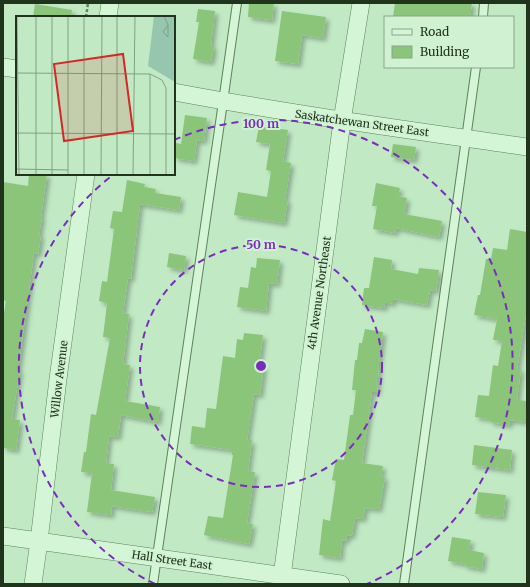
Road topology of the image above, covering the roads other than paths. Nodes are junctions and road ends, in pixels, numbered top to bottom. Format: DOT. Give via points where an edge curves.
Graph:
graph roads {
  1 [pos="110,3"];
  2 [pos="236,3"];
  3 [pos="361,3"];
  4 [pos="484,3"];
  5 [pos="108,16"];
  6 [pos="482,16"];
  7 [pos="3,67"];
  8 [pos="476,68"];
  9 [pos="16,69"];
  10 [pos="175,92"];
  11 [pos="223,102"];
  12 [pos="342,121"];
  13 [pos="466,138"];
  14 [pos="527,147"];
  15 [pos="86,175"];
  16 [pos="3,536"];
  17 [pos="39,541"];
  18 [pos="156,558"];
  19 [pos="281,580"];
  20 [pos="33,584"];
  21 [pos="153,584"];
  22 [pos="341,584"];
  23 [pos="404,584"];
  1 -- 5 [label="street"];
  2 -- 11 [label="lane"];
  3 -- 12 [label="street, 4th Avenue Northeast"];
  4 -- 6 [label="lane"];
  7 -- 9 [label="street"];
  8 -- 13 [label="lane"];
  10 -- 11 [label="street, Saskatchewan Street East"];
  11 -- 12 [label="street, Saskatchewan Street East"];
  11 -- 18 [label="lane"];
  12 -- 13 [label="street, Saskatchewan Street East"];
  12 -- 19 [label="street, 4th Avenue Northeast"];
  13 -- 14 [label="street, Saskatchewan Street East"];
  13 -- 23 [label="lane"];
  15 -- 17 [label="street, Willow Avenue"];
  16 -- 17 [label="street, Hall Street East"];
  17 -- 18 [label="street, Hall Street East"];
  17 -- 20 [label="street, Willow Avenue"];
  18 -- 19 [label="street, Hall Street East"];
  18 -- 21 [label="lane"];
  19 -- 22 [label="street, Hall Street East"];
}
